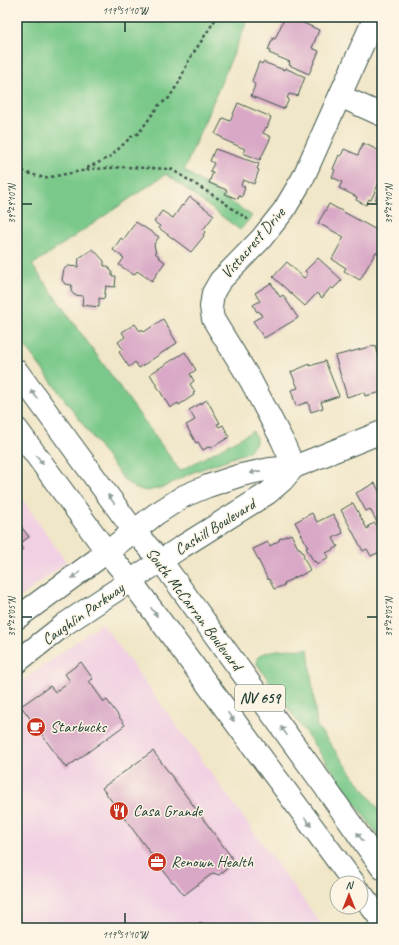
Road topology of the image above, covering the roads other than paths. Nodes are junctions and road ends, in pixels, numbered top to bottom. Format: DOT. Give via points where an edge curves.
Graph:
graph roads {
  1 [pos="375,17"];
  2 [pos="340,96"];
  3 [pos="382,115"];
  4 [pos="17,371"];
  5 [pos="17,429"];
  6 [pos="382,432"];
  7 [pos="294,467"];
  8 [pos="134,531"];
  9 [pos="107,552"];
  10 [pos="160,561"];
  11 [pos="131,581"];
  12 [pos="17,618"];
  13 [pos="17,662"];
  14 [pos="382,868"];
  15 [pos="348,875"];
  16 [pos="369,904"];
  17 [pos="382,921"];
  1 -- 2 [label="street, Vistacrest Drive"];
  2 -- 3 [label="street"];
  2 -- 7 [label="street, Vistacrest Drive" via="303,178 284,210 266,234 220,281 213,293 211,307 218,329 251,382"];
  8 -- 4 [label="street, South McCarran Boulevard / NV 659, one-way"];
  5 -- 9 [label="street, South McCarran Boulevard / NV 659, one-way"];
  6 -- 7 [label="street, Cashill Boulevard"];
  7 -- 8 [label="street, Cashill Boulevard, one-way" via="241,475 208,486 184,496"];
  7 -- 10 [label="street, Cashill Boulevard" via="268,493"];
  8 -- 9 [label="street, Cashill Boulevard"];
  8 -- 10 [label="street, South McCarran Boulevard / NV 659"];
  9 -- 11 [label="street, South McCarran Boulevard / NV 659"];
  9 -- 12 [label="street, one-way"];
  10 -- 11 [label="street, Cashill Boulevard"];
  14 -- 10 [label="street, South McCarran Boulevard / NV 659, one-way"];
  11 -- 13 [label="street, Caughlin Parkway" via="64,624"];
  11 -- 15 [label="street, South McCarran Boulevard / NV 659, one-way"];
  16 -- 17 [label="street"];
}
